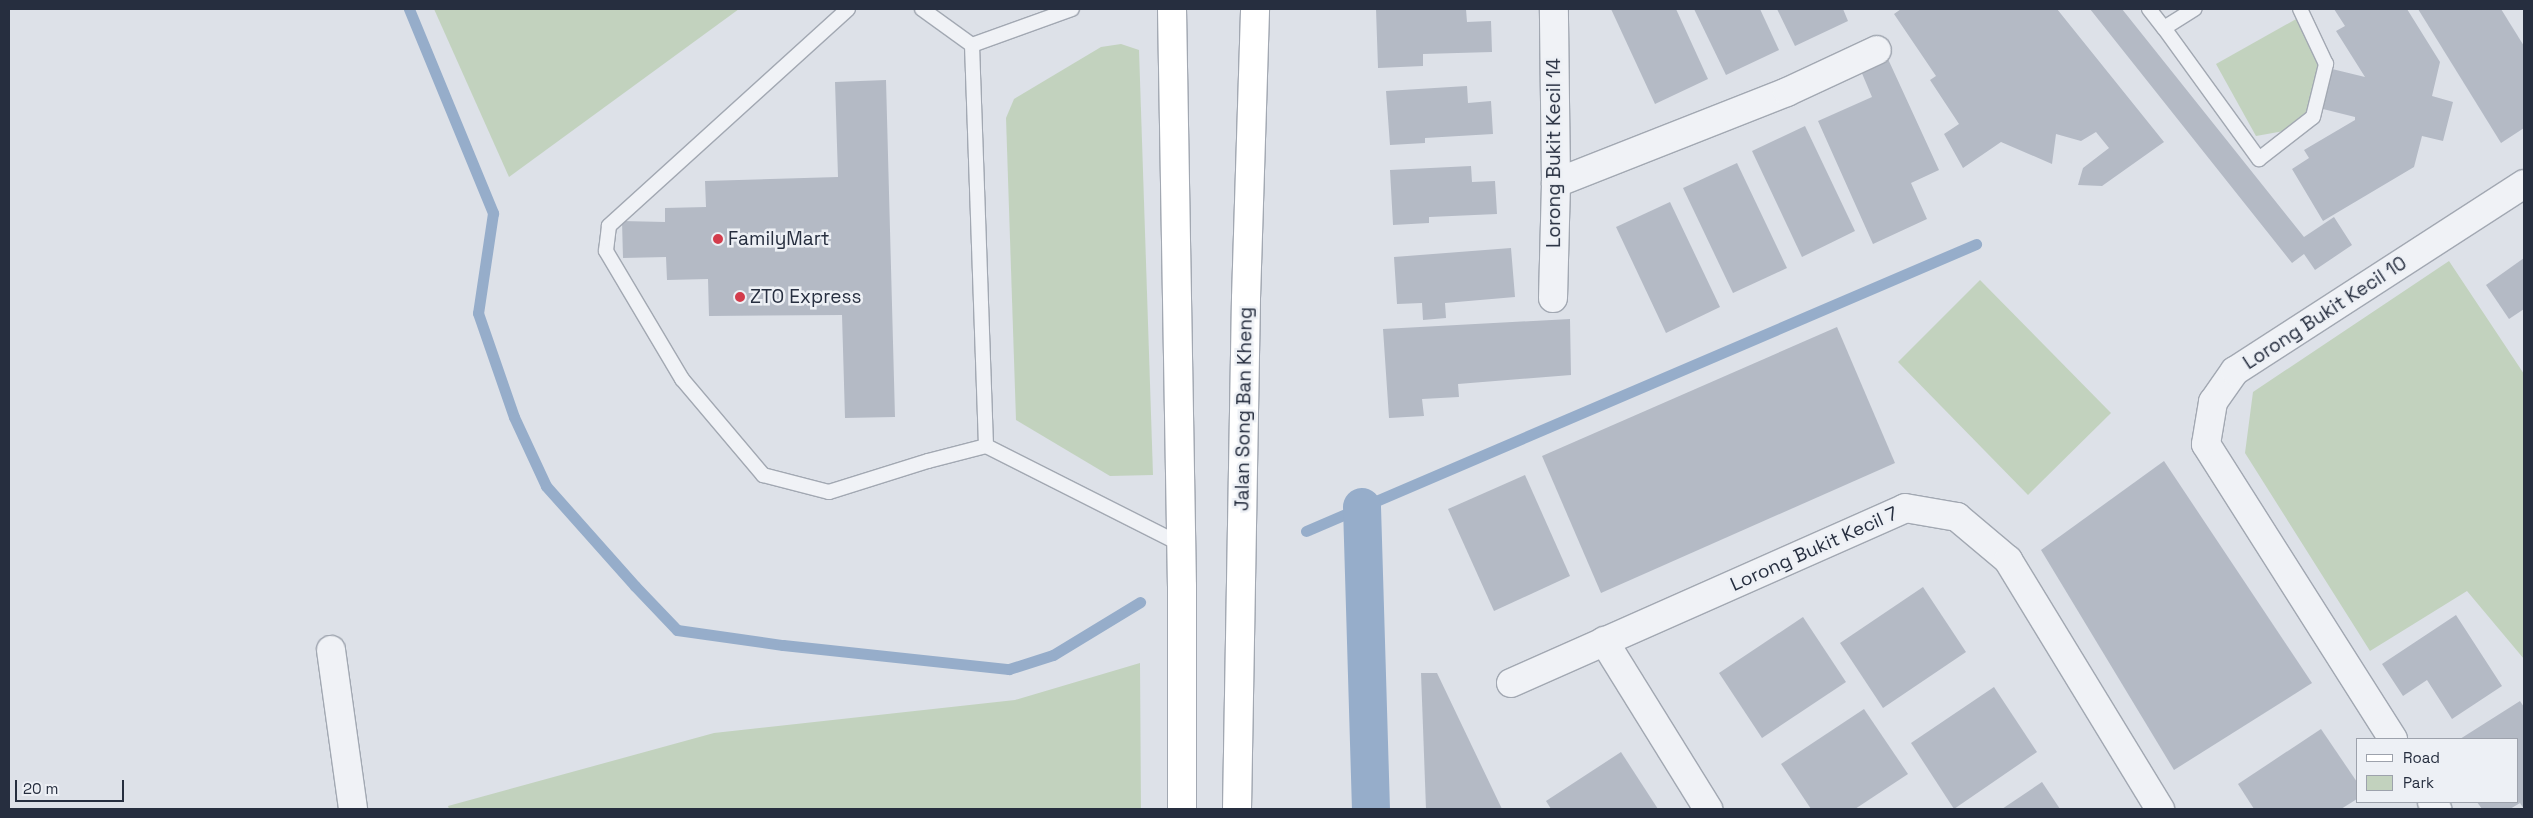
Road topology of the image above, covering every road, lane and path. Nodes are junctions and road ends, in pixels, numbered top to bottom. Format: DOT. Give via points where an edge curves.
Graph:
graph roads {
  1 [pos="848,9"];
  2 [pos="922,9"];
  3 [pos="1072,9"];
  4 [pos="1172,9"];
  5 [pos="1254,9"];
  6 [pos="1554,9"];
  7 [pos="2149,9"];
  8 [pos="2195,9"];
  9 [pos="2300,9"];
  10 [pos="2164,28"];
  11 [pos="972,45"];
  12 [pos="1877,50"];
  13 [pos="1556,183"];
  14 [pos="2524,184"];
  15 [pos="1553,298"];
  16 [pos="986,446"];
  17 [pos="1182,545"];
  18 [pos="1604,641"];
  19 [pos="331,650"];
  20 [pos="1511,683"];
  21 [pos="2392,738"];
  22 [pos="353,809"];
  23 [pos="1182,809"];
  24 [pos="1237,809"];
  25 [pos="1708,809"];
  26 [pos="2160,809"];
  1 -- 16 [label="lane" via="609,226 606,251 682,379 763,475 829,492"];
  2 -- 11 [label="lane"];
  3 -- 11 [label="lane"];
  4 -- 17 [label="main road"];
  5 -- 24 [label="main road, Jalan Song Ban Kheng"];
  6 -- 13 [label="street, Lorong Bukit Kecil 14"];
  7 -- 10 [label="lane"];
  8 -- 10 [label="lane"];
  9 -- 10 [label="lane" via="2326,64 2313,117 2259,159"];
  11 -- 16 [label="lane"];
  12 -- 13 [label="street" via="1787,92"];
  13 -- 15 [label="street, Lorong Bukit Kecil 14"];
  14 -- 21 [label="street, Lorong Bukit Kecil 10" via="2235,370 2213,402 2206,444"];
  16 -- 17 [label="lane"];
  17 -- 23 [label="main road"];
  18 -- 20 [label="street, Lorong Bukit Kecil 7"];
  18 -- 25 [label="street"];
  18 -- 26 [label="street, Lorong Bukit Kecil 7" via="1905,508 1957,517 2008,560"];
  19 -- 22 [label="street"];
}
